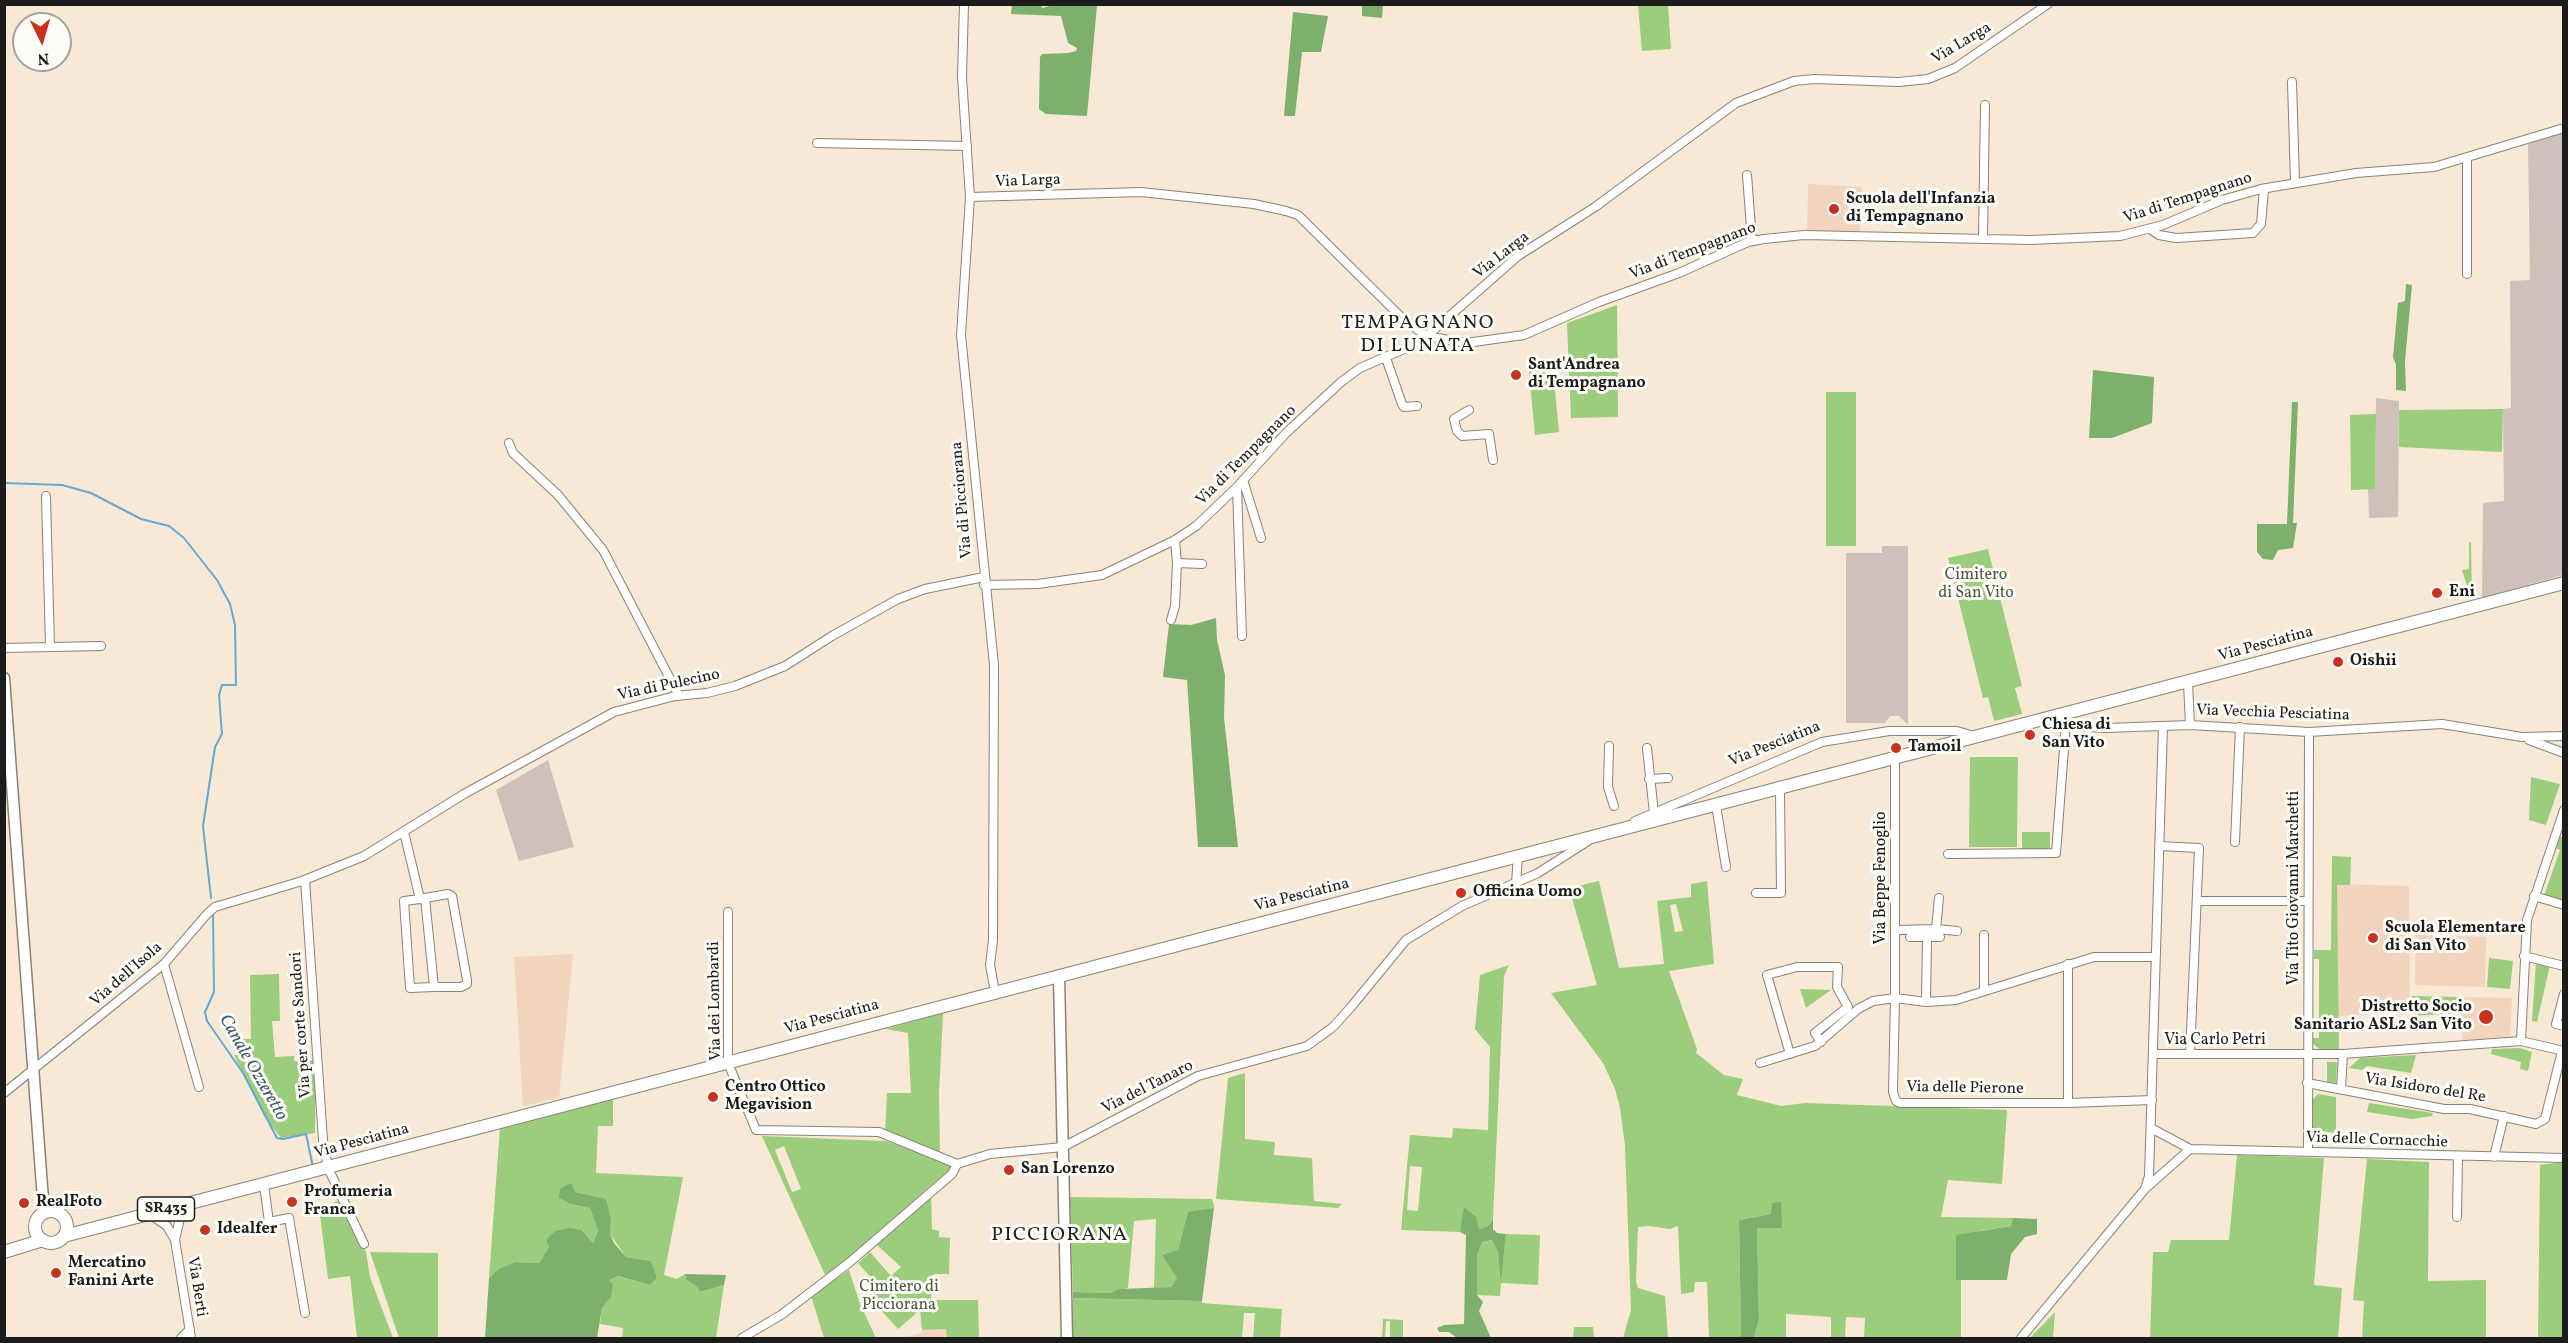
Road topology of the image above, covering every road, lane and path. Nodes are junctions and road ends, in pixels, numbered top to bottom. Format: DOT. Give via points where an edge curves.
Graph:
graph roads {
  1 [pos="964,4"];
  2 [pos="2048,4"];
  3 [pos="2292,82"];
  4 [pos="1985,105"];
  5 [pos="2564,128"];
  6 [pos="817,143"];
  7 [pos="967,146"];
  8 [pos="2467,157"];
  9 [pos="1747,175"];
  10 [pos="2295,182"];
  11 [pos="2264,189"];
  12 [pos="970,197"];
  13 [pos="2150,229"];
  14 [pos="1983,239"];
  15 [pos="1752,241"];
  16 [pos="2467,274"];
  17 [pos="1426,336"];
  18 [pos="1386,358"];
  19 [pos="1418,406"];
  20 [pos="1469,410"];
  21 [pos="509,443"];
  22 [pos="1492,460"];
  23 [pos="1243,480"];
  24 [pos="1237,487"];
  25 [pos="46,496"];
  26 [pos="1261,538"];
  27 [pos="1175,540"];
  28 [pos="1177,563"];
  29 [pos="1203,564"];
  30 [pos="984,581"];
  31 [pos="2564,584"];
  32 [pos="1171,620"];
  33 [pos="1242,636"];
  34 [pos="101,646"];
  35 [pos="50,647"];
  36 [pos="4,648"];
  37 [pos="4,678"];
  38 [pos="2188,683"];
  39 [pos="679,696"];
  40 [pos="2061,720"];
  41 [pos="2190,725"];
  42 [pos="2163,726"];
  43 [pos="2240,728"];
  44 [pos="2310,732"];
  45 [pos="2564,736"];
  46 [pos="1976,737"];
  47 [pos="2522,737"];
  48 [pos="1609,746"];
  49 [pos="1647,748"];
  50 [pos="2564,753"];
  51 [pos="1895,758"];
  52 [pos="1668,778"];
  53 [pos="1649,779"];
  54 [pos="1780,788"];
  55 [pos="1716,805"];
  56 [pos="1614,806"];
  57 [pos="2564,810"];
  58 [pos="1653,813"];
  59 [pos="404,832"];
  60 [pos="2560,833"];
  61 [pos="1595,837"];
  62 [pos="2235,842"];
  63 [pos="2160,846"];
  64 [pos="1948,854"];
  65 [pos="1518,856"];
  66 [pos="1726,867"];
  67 [pos="305,880"];
  68 [pos="1516,883"];
  69 [pos="1756,893"];
  70 [pos="2534,896"];
  71 [pos="1939,898"];
  72 [pos="422,899"];
  73 [pos="2197,901"];
  74 [pos="2308,901"];
  75 [pos="2564,905"];
  76 [pos="728,912"];
  77 [pos="1936,928"];
  78 [pos="1896,930"];
  79 [pos="1956,931"];
  80 [pos="1984,935"];
  81 [pos="1910,937"];
  82 [pos="1927,937"];
  83 [pos="1940,937"];
  84 [pos="2524,956"];
  85 [pos="2155,957"];
  86 [pos="164,964"];
  87 [pos="2068,964"];
  88 [pos="2564,966"];
  89 [pos="1059,976"];
  90 [pos="434,987"];
  91 [pos="1984,991"];
  92 [pos="994,992"];
  93 [pos="2564,994"];
  94 [pos="1895,998"];
  95 [pos="1926,1002"];
  96 [pos="2564,1026"];
  97 [pos="2521,1041"];
  98 [pos="1821,1042"];
  99 [pos="2563,1051"];
  100 [pos="1790,1054"];
  101 [pos="2153,1054"];
  102 [pos="2190,1054"];
  103 [pos="2343,1054"];
  104 [pos="2307,1055"];
  105 [pos="728,1063"];
  106 [pos="1760,1063"];
  107 [pos="34,1070"];
  108 [pos="2307,1083"];
  109 [pos="199,1087"];
  110 [pos="2341,1089"];
  111 [pos="4,1094"];
  112 [pos="2152,1100"];
  113 [pos="2068,1103"];
  114 [pos="2504,1116"];
  115 [pos="2151,1128"];
  116 [pos="1064,1147"];
  117 [pos="2190,1149"];
  118 [pos="2308,1152"];
  119 [pos="2458,1156"];
  120 [pos="2494,1157"];
  121 [pos="2564,1158"];
  122 [pos="957,1164"];
  123 [pos="328,1168"];
  124 [pos="259,1186"];
  125 [pos="2145,1189"];
  126 [pos="190,1202"];
  127 [pos="170,1208"];
  128 [pos="46,1209"];
  129 [pos="148,1213"];
  130 [pos="2457,1217"];
  131 [pos="180,1218"];
  132 [pos="167,1226"];
  133 [pos="69,1232"];
  134 [pos="38,1240"];
  135 [pos="175,1240"];
  136 [pos="364,1244"];
  137 [pos="4,1252"];
  138 [pos="305,1313"];
  139 [pos="190,1329"];
  140 [pos="181,1338"];
  141 [pos="191,1338"];
  142 [pos="742,1338"];
  143 [pos="1067,1338"];
  144 [pos="2021,1338"];
  1 -- 7 [label="street, Via di Picciorana" via="962,77"];
  2 -- 17 [label="street, Via Larga" via="1955,68 1928,79 1794,81 1736,104 1577,219 1518,256"];
  3 -- 10 [label="street"];
  4 -- 14 [label="street"];
  5 -- 8 [label="street, Via di Tempagnano"];
  6 -- 7 [label="street"];
  7 -- 12 [label="street, Via di Picciorana"];
  8 -- 10 [label="street, Via di Tempagnano" via="2434,167"];
  8 -- 16 [label="street"];
  9 -- 15 [label="street"];
  10 -- 11 [label="street, Via di Tempagnano"];
  11 -- 13 [label="street, Via di Tempagnano" via="2222,200"];
  11 -- 13 [label="street" via="2261,224 2253,233 2176,238"];
  12 -- 17 [label="street, Via Larga" via="1141,192 1286,211 1298,215 1401,317"];
  12 -- 30 [label="street, Via di Picciorana" via="961,335"];
  13 -- 14 [label="street, Via di Tempagnano" via="2120,236"];
  14 -- 15 [label="street, Via di Tempagnano" via="1804,235"];
  15 -- 17 [label="street, Via di Tempagnano" via="1511,339 1466,343"];
  17 -- 18 [label="street, Via di Tempagnano"];
  18 -- 19 [label="street" via="1401,404"];
  18 -- 23 [label="street, Via di Tempagnano" via="1360,368 1340,383"];
  20 -- 22 [label="street" via="1454,419 1457,431 1462,436 1489,434"];
  21 -- 39 [label="street" via="513,453 558,495 608,558"];
  23 -- 24 [label="street, Via di Tempagnano"];
  23 -- 26 [label="street"];
  24 -- 27 [label="street, Via di Tempagnano"];
  24 -- 33 [label="street"];
  25 -- 35 [label="street"];
  27 -- 28 [label="street"];
  27 -- 30 [label="street, Via di Tempagnano" via="1102,575 1038,584"];
  28 -- 29 [label="street"];
  28 -- 32 [label="street"];
  30 -- 39 [label="street, Via di Pulecino" via="925,589 898,599 785,666 707,693"];
  30 -- 92 [label="street, Via di Picciorana" via="995,697 990,965"];
  31 -- 38 [label="main road, Via Pesciatina"];
  34 -- 35 [label="street"];
  35 -- 36 [label="street"];
  37 -- 107 [label="street"];
  38 -- 40 [label="main road, Via Pesciatina"];
  38 -- 41 [label="street"];
  39 -- 59 [label="street, Via di Pulecino" via="614,711"];
  40 -- 42 [label="street, Via Vecchia Pesciatina" via="2106,728"];
  40 -- 46 [label="main road, Via Pesciatina"];
  40 -- 64 [label="street" via="2056,853"];
  41 -- 42 [label="street, Via Vecchia Pesciatina"];
  41 -- 43 [label="street, Via Vecchia Pesciatina"];
  42 -- 63 [label="street"];
  43 -- 44 [label="street, Via Vecchia Pesciatina"];
  43 -- 62 [label="street"];
  44 -- 47 [label="street, Via Vecchia Pesciatina" via="2442,724"];
  44 -- 74 [label="street, Via Tito Giovanni Marchetti"];
  45 -- 47 [label="street, Via Vecchia Pesciatina"];
  46 -- 51 [label="main road, Via Pesciatina"];
  46 -- 58 [label="street, Via Pesciatina" via="1957,731 1889,731 1832,740"];
  47 -- 50 [label="street"];
  48 -- 56 [label="street" via="1608,787"];
  49 -- 53 [label="street"];
  51 -- 54 [label="main road, Via Pesciatina"];
  51 -- 78 [label="street, Via Beppe Fenoglio"];
  52 -- 53 [label="street"];
  53 -- 58 [label="street"];
  54 -- 55 [label="main road, Via Pesciatina"];
  54 -- 69 [label="street" via="1781,893"];
  55 -- 61 [label="main road, Via Pesciatina"];
  55 -- 66 [label="street"];
  57 -- 60 [label="street"];
  58 -- 61 [label="street, Via Pesciatina"];
  59 -- 67 [label="street, Via di Pulecino" via="364,856"];
  59 -- 72 [label="street"];
  60 -- 70 [label="street"];
  61 -- 65 [label="main road, Via Pesciatina"];
  61 -- 68 [label="street, Via del Tanaro"];
  63 -- 73 [label="street" via="2199,848"];
  63 -- 85 [label="street"];
  65 -- 68 [label="street"];
  65 -- 89 [label="main road, Via Pesciatina"];
  67 -- 86 [label="street, Via dell'Isola" via="215,907"];
  67 -- 123 [label="street, Via per corte Sandori"];
  68 -- 116 [label="street, Via del Tanaro" via="1462,906 1406,940 1351,1007 1307,1046 1198,1076"];
  70 -- 75 [label="street"];
  70 -- 84 [label="street"];
  71 -- 77 [label="street"];
  72 -- 90 [label="street"];
  72 -- 90 [label="street" via="404,901 410,988"];
  72 -- 90 [label="street" via="452,896 467,980 461,987"];
  73 -- 74 [label="street"];
  73 -- 102 [label="street"];
  74 -- 104 [label="street, Via Tito Giovanni Marchetti"];
  76 -- 105 [label="street, Via dei Lombardi"];
  77 -- 78 [label="street"];
  77 -- 79 [label="street"];
  78 -- 94 [label="street, Via Beppe Fenoglio"];
  80 -- 91 [label="street"];
  81 -- 82 [label="street"];
  82 -- 83 [label="street"];
  82 -- 95 [label="street"];
  84 -- 88 [label="street"];
  84 -- 97 [label="street"];
  85 -- 87 [label="street" via="2094,957"];
  85 -- 101 [label="street"];
  86 -- 107 [label="street, Via dell'Isola"];
  86 -- 109 [label="street"];
  87 -- 91 [label="street"];
  87 -- 113 [label="street"];
  89 -- 92 [label="main road, Via Pesciatina"];
  89 -- 116 [label="street"];
  91 -- 95 [label="street" via="1956,1000"];
  92 -- 105 [label="main road, Via Pesciatina"];
  93 -- 96 [label="street" via="2556,1024"];
  94 -- 95 [label="street"];
  94 -- 98 [label="street" via="1874,1001 1858,1009"];
  94 -- 113 [label="street, Via delle Pierone" via="1896,1101"];
  97 -- 99 [label="street, Via Carlo Petri"];
  97 -- 103 [label="street, Via Carlo Petri"];
  98 -- 100 [label="street"];
  98 -- 100 [label="street" via="1815,1033 1848,1007 1837,987 1838,967 1797,967 1767,975"];
  99 -- 114 [label="street, Via Isidoro del Re" via="2545,1119 2536,1124"];
  100 -- 106 [label="street"];
  101 -- 102 [label="street, Via Carlo Petri"];
  101 -- 112 [label="street"];
  102 -- 104 [label="street, Via Carlo Petri"];
  103 -- 104 [label="street, Via Carlo Petri"];
  103 -- 110 [label="street, Via Isidoro del Re"];
  104 -- 108 [label="street, Via Tito Giovanni Marchetti"];
  105 -- 122 [label="street, Via dei Lombardi" via="756,1130 879,1132"];
  105 -- 123 [label="main road, Via Pesciatina"];
  107 -- 111 [label="street, Via dell'Isola"];
  107 -- 128 [label="street"];
  108 -- 110 [label="street, Via Isidoro del Re"];
  108 -- 118 [label="street, Via Tito Giovanni Marchetti"];
  110 -- 114 [label="street, Via Isidoro del Re"];
  112 -- 113 [label="street, Via delle Pierone"];
  112 -- 115 [label="street"];
  114 -- 120 [label="street, Via Isidoro del Re"];
  115 -- 117 [label="street"];
  115 -- 125 [label="street"];
  116 -- 122 [label="street, Via del Tanaro" via="990,1154"];
  116 -- 143 [label="street"];
  117 -- 118 [label="street, Via delle Cornacchie"];
  117 -- 125 [label="street"];
  118 -- 119 [label="street, Via delle Cornacchie"];
  119 -- 120 [label="street, Via delle Cornacchie"];
  119 -- 130 [label="street"];
  120 -- 121 [label="street, Via delle Cornacchie"];
  122 -- 142 [label="street" via="952,1174 850,1262 781,1315"];
  123 -- 124 [label="main road, Via Pesciatina"];
  123 -- 136 [label="street, Via per corte Sandori"];
  124 -- 126 [label="main road, Via Pesciatina / SR435"];
  124 -- 138 [label="street" via="269,1222 289,1218"];
  125 -- 144 [label="street"];
  126 -- 127 [label="main road, Via Pesciatina / SR435"];
  126 -- 131 [label="street"];
  127 -- 129 [label="main road, Via Pesciatina / SR435"];
  127 -- 131 [label="street"];
  127 -- 132 [label="street"];
  128 -- 133 [label="main road" via="60,1214"];
  128 -- 134 [label="main road" via="36,1221"];
  129 -- 132 [label="street"];
  129 -- 133 [label="main road, Via Pesciatina / SR435"];
  131 -- 135 [label="street"];
  132 -- 135 [label="street"];
  133 -- 134 [label="main road, Via Pesciatina / SR435" via="54,1242"];
  134 -- 137 [label="main road, Via Pesciatina / SR435"];
  135 -- 139 [label="street, Via Berti"];
  139 -- 140 [label="street"];
  139 -- 141 [label="street, Via Berti"];
}
